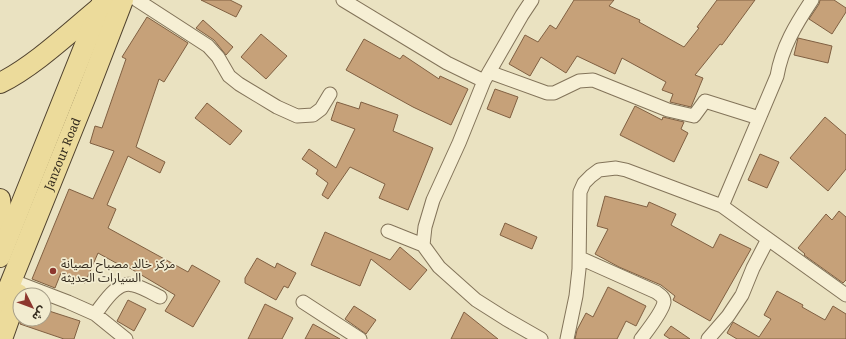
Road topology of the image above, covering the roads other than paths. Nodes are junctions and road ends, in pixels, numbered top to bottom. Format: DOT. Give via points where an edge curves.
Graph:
graph roads {
  1 [pos="123,0"];
  2 [pos="138,0"];
  3 [pos="343,0"];
  4 [pos="532,0"];
  5 [pos="812,0"];
  6 [pos="101,4"];
  7 [pos="108,38"];
  8 [pos="486,76"];
  9 [pos="0,83"];
  10 [pos="330,94"];
  11 [pos="759,118"];
  12 [pos="0,199"];
  13 [pos="722,206"];
  14 [pos="388,231"];
  15 [pos="768,239"];
  16 [pos="423,245"];
  17 [pos="2,251"];
  18 [pos="580,258"];
  19 [pos="21,284"];
  20 [pos="846,295"];
  21 [pos="160,297"];
  22 [pos="303,302"];
  23 [pos="0,309"];
  24 [pos="95,314"];
  25 [pos="3,337"];
  26 [pos="126,339"];
  27 [pos="360,339"];
  28 [pos="541,339"];
  29 [pos="567,339"];
  30 [pos="641,339"];
  31 [pos="708,339"];
  1 -- 7 [label="main road, Janzour Road"];
  2 -- 10 [label="street" via="208,46 229,76 277,107 297,116 313,115 321,109"];
  3 -- 8 [label="street" via="447,63"];
  4 -- 8 [label="street"];
  5 -- 11 [label="street" via="795,25"];
  6 -- 9 [label="main road" via="48,51"];
  6 -- 17 [label="main road, Janzour Road"];
  7 -- 19 [label="main road" via="89,109"];
  7 -- 23 [label="main road, Janzour Road"];
  8 -- 11 [label="street" via="546,93 554,93 579,81 593,80 668,110 694,116 705,100"];
  8 -- 16 [label="street" via="433,200"];
  11 -- 13 [label="street"];
  12 -- 17 [label="main road"];
  13 -- 15 [label="street"];
  13 -- 18 [label="street" via="626,170 599,170 584,183 580,192"];
  14 -- 16 [label="street"];
  15 -- 20 [label="street"];
  15 -- 31 [label="street" via="752,268 742,295"];
  16 -- 28 [label="street" via="439,267 476,300"];
  18 -- 29 [label="street" via="576,296"];
  18 -- 30 [label="street" via="662,296 662,309"];
  19 -- 24 [label="street"];
  19 -- 25 [label="main road"];
  21 -- 24 [label="street" via="134,285 125,284 116,289"];
  22 -- 27 [label="street"];
  24 -- 26 [label="street"];
}
